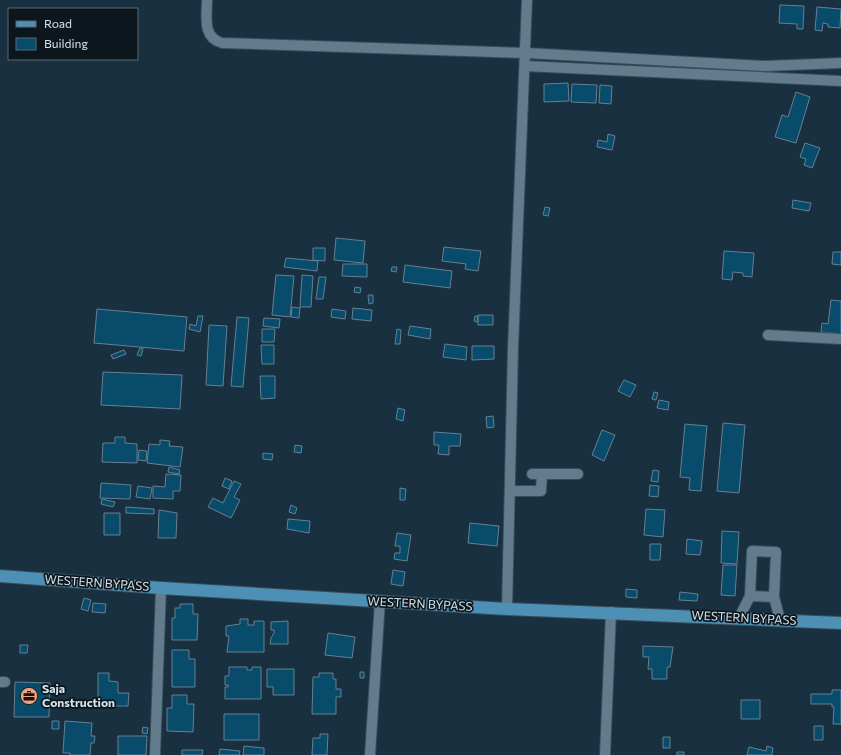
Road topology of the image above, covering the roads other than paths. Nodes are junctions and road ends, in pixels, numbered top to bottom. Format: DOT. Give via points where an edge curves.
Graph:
graph roads {
  1 [pos="207,0"];
  2 [pos="527,0"];
  3 [pos="526,53"];
  4 [pos="841,63"];
  5 [pos="525,66"];
  6 [pos="841,81"];
  7 [pos="768,336"];
  8 [pos="841,339"];
  9 [pos="578,474"];
  10 [pos="510,491"];
  11 [pos="0,576"];
  12 [pos="161,588"];
  13 [pos="750,596"];
  14 [pos="774,596"];
  15 [pos="380,601"];
  16 [pos="507,609"];
  17 [pos="611,612"];
  18 [pos="738,618"];
  19 [pos="780,620"];
  20 [pos="841,623"];
  21 [pos="156,755"];
  22 [pos="370,755"];
  23 [pos="605,755"];
  1 -- 3 [label="street" via="206,28 211,37 222,43"];
  2 -- 3 [label="street"];
  3 -- 4 [label="street" via="766,66"];
  3 -- 5 [label="street"];
  5 -- 6 [label="street"];
  5 -- 10 [label="street" via="513,348"];
  7 -- 8 [label="street"];
  9 -- 10 [label="street" via="537,474 541,491"];
  10 -- 16 [label="street"];
  11 -- 12 [label="main road, WESTERN BYPASS"];
  12 -- 15 [label="main road, WESTERN BYPASS"];
  12 -- 21 [label="street"];
  13 -- 14 [label="street"];
  13 -- 14 [label="street" via="752,551 776,552"];
  13 -- 18 [label="street"];
  14 -- 19 [label="street"];
  15 -- 16 [label="main road, WESTERN BYPASS"];
  15 -- 22 [label="street"];
  16 -- 17 [label="main road, WESTERN BYPASS"];
  17 -- 18 [label="main road, WESTERN BYPASS"];
  17 -- 23 [label="street"];
  18 -- 19 [label="main road, WESTERN BYPASS"];
  19 -- 20 [label="main road, WESTERN BYPASS"];
}
